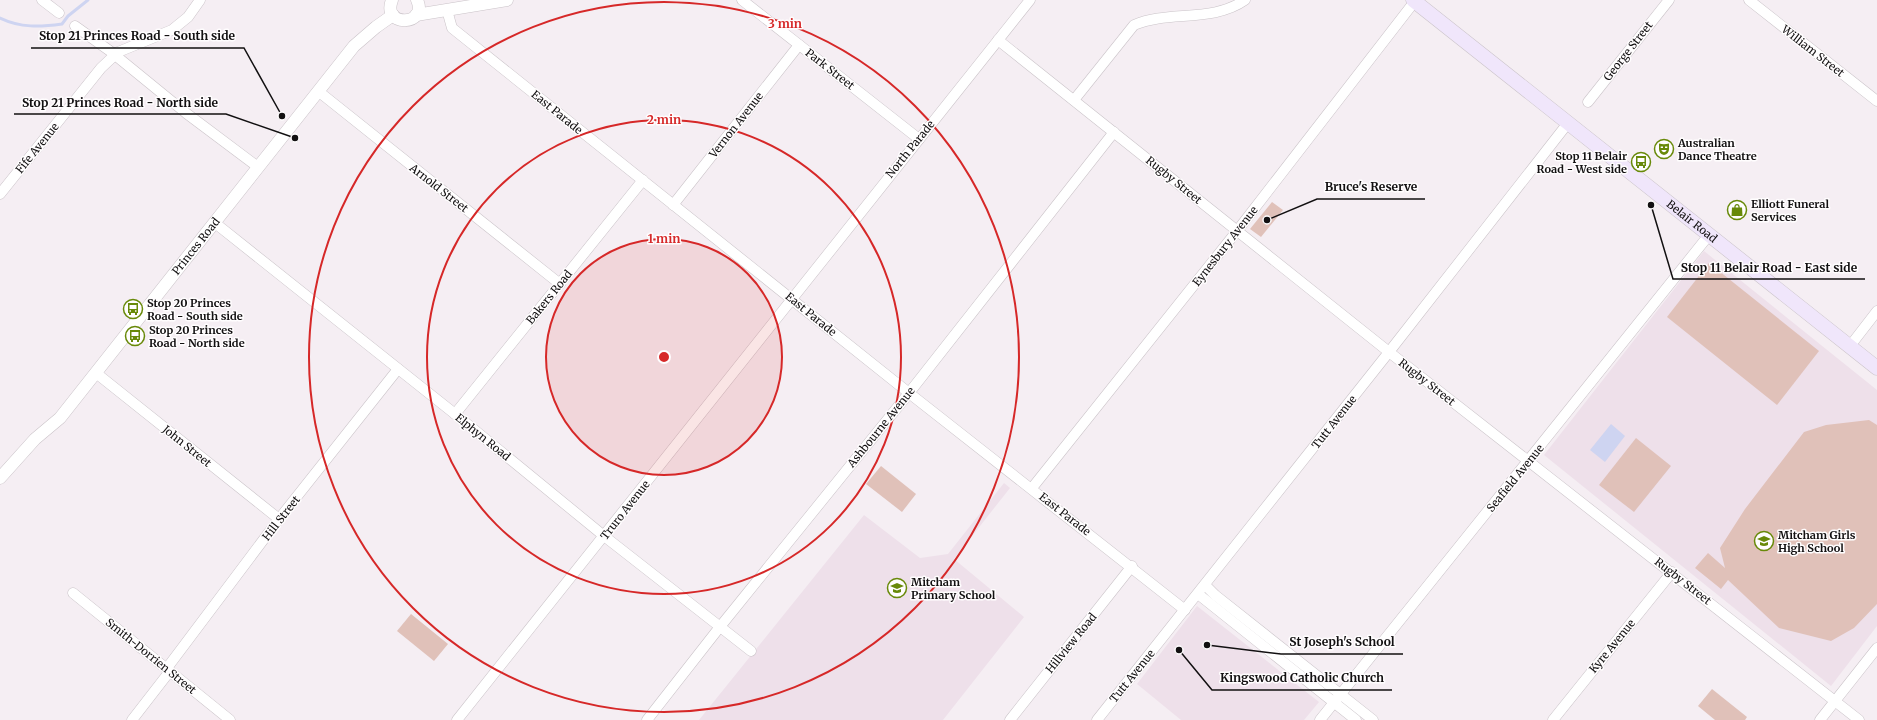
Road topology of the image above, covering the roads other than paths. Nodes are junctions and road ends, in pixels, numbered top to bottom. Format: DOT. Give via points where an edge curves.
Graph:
graph roads {
  1 [pos="42,0"];
  2 [pos="200,0"];
  3 [pos="391,0"];
  4 [pos="507,0"];
  5 [pos="742,0"];
  6 [pos="1030,0"];
  7 [pos="1245,0"];
  8 [pos="1414,0"];
  9 [pos="1669,0"];
  10 [pos="1749,0"];
  11 [pos="417,6"];
  12 [pos="446,10"];
  13 [pos="59,13"];
  14 [pos="393,16"];
  15 [pos="74,26"];
  16 [pos="998,40"];
  17 [pos="799,45"];
  18 [pos="115,54"];
  19 [pos="318,92"];
  20 [pos="1074,100"];
  21 [pos="1877,101"];
  22 [pos="1588,102"];
  23 [pos="1568,123"];
  24 [pos="1114,132"];
  25 [pos="919,139"];
  26 [pos="258,167"];
  27 [pos="642,180"];
  28 [pos="0,194"];
  29 [pos="674,205"];
  30 [pos="215,223"];
  31 [pos="1237,231"];
  32 [pos="1709,235"];
  33 [pos="560,284"];
  34 [pos="791,298"];
  35 [pos="1877,311"];
  36 [pos="1850,346"];
  37 [pos="1390,352"];
  38 [pos="1877,368"];
  39 [pos="398,369"];
  40 [pos="96,372"];
  41 [pos="909,393"];
  42 [pos="455,414"];
  43 [pos="1529,461"];
  44 [pos="0,478"];
  45 [pos="1032,488"];
  46 [pos="279,519"];
  47 [pos="604,536"];
  48 [pos="1132,566"];
  49 [pos="1672,572"];
  50 [pos="1205,585"];
  51 [pos="73,593"];
  52 [pos="1198,594"];
  53 [pos="1186,610"];
  54 [pos="1228,612"];
  55 [pos="719,628"];
  56 [pos="1272,646"];
  57 [pos="1877,648"];
  58 [pos="751,651"];
  59 [pos="168,670"];
  60 [pos="1341,694"];
  61 [pos="1836,700"];
  62 [pos="1334,703"];
  63 [pos="132,720"];
  64 [pos="230,720"];
  65 [pos="457,720"];
  66 [pos="647,720"];
  67 [pos="1010,720"];
  68 [pos="1098,720"];
  69 [pos="1320,720"];
  70 [pos="1356,720"];
  71 [pos="1373,720"];
  72 [pos="1552,720"];
  73 [pos="1820,720"];
  74 [pos="1859,720"];
  1 -- 13 [label="street"];
  2 -- 18 [label="street, Fife Avenue" via="188,17 172,30"];
  3 -- 14 [label="street"];
  4 -- 12 [label="street"];
  5 -- 17 [label="street, Park Street"];
  6 -- 16 [label="street, North Parade"];
  7 -- 20 [label="street" via="1235,7 1216,12 1148,19 1134,25"];
  8 -- 23 [label="main road, Belair Road"];
  8 -- 31 [label="street, Eynesbury Avenue"];
  9 -- 22 [label="street, George Street"];
  10 -- 21 [label="street, William Street"];
  11 -- 12 [label="street"];
  11 -- 14 [label="street" via="405,21"];
  12 -- 27 [label="street, East Parade" via="452,28"];
  14 -- 19 [label="street, Princes Road" via="354,46"];
  15 -- 18 [label="street"];
  16 -- 20 [label="street, Rugby Street"];
  16 -- 25 [label="street, North Parade"];
  17 -- 25 [label="street, Park Street"];
  17 -- 29 [label="street, Vernon Avenue"];
  18 -- 26 [label="street" via="186,113"];
  18 -- 28 [label="street, Fife Avenue"];
  19 -- 26 [label="street, Princes Road"];
  19 -- 33 [label="street, Arnold Street"];
  20 -- 24 [label="street, Rugby Street"];
  23 -- 32 [label="main road, Belair Road"];
  23 -- 37 [label="street, Tutt Avenue"];
  24 -- 31 [label="street, Rugby Street"];
  24 -- 41 [label="street, Ashbourne Avenue"];
  25 -- 34 [label="street, North Parade"];
  26 -- 30 [label="street, Princes Road"];
  27 -- 29 [label="street, East Parade"];
  27 -- 33 [label="street, Bakers Road"];
  29 -- 34 [label="street, East Parade"];
  30 -- 39 [label="street, Elphyn Road"];
  30 -- 40 [label="street, Princes Road"];
  31 -- 37 [label="street, Rugby Street"];
  31 -- 45 [label="street, Eynesbury Avenue"];
  32 -- 36 [label="main road, Belair Road"];
  32 -- 43 [label="street, Seafield Avenue"];
  33 -- 42 [label="street, Bakers Road"];
  34 -- 41 [label="street, East Parade"];
  34 -- 47 [label="street, Truro Avenue"];
  35 -- 36 [label="street"];
  36 -- 38 [label="main road, Belair Road"];
  37 -- 43 [label="street, Rugby Street"];
  37 -- 50 [label="street, Tutt Avenue"];
  39 -- 42 [label="street, Elphyn Road"];
  39 -- 46 [label="street, Hill Street"];
  40 -- 44 [label="street, Princes Road" via="60,418 35,439"];
  40 -- 46 [label="street, John Street"];
  41 -- 45 [label="street, East Parade"];
  41 -- 55 [label="street, Ashbourne Avenue"];
  42 -- 47 [label="street, Elphyn Road"];
  43 -- 49 [label="street, Rugby Street"];
  43 -- 60 [label="street, Seafield Avenue"];
  45 -- 48 [label="street, East Parade"];
  46 -- 59 [label="street, Hill Street"];
  47 -- 55 [label="street, Elphyn Road"];
  47 -- 65 [label="street, Truro Avenue"];
  48 -- 53 [label="street, East Parade"];
  48 -- 67 [label="street, Hillview Road"];
  49 -- 61 [label="street, Rugby Street"];
  49 -- 72 [label="street, Kyre Avenue"];
  50 -- 52 [label="street, Tutt Avenue"];
  50 -- 54 [label="street"];
  51 -- 59 [label="street, Smith-Dorrien Street"];
  52 -- 53 [label="street, Tutt Avenue"];
  52 -- 54 [label="street"];
  53 -- 68 [label="street, Tutt Avenue"];
  54 -- 56 [label="street"];
  55 -- 58 [label="street, Elphyn Road"];
  55 -- 66 [label="street, Ashbourne Avenue"];
  56 -- 60 [label="street"];
  56 -- 62 [label="street"];
  57 -- 61 [label="street"];
  59 -- 63 [label="street, Hill Street"];
  59 -- 64 [label="street, Smith-Dorrien Street"];
  60 -- 62 [label="street, Seafield Avenue"];
  60 -- 71 [label="street"];
  61 -- 73 [label="street"];
  61 -- 74 [label="street, Rugby Street"];
  62 -- 69 [label="street, Seafield Avenue"];
  62 -- 70 [label="street"];
}
